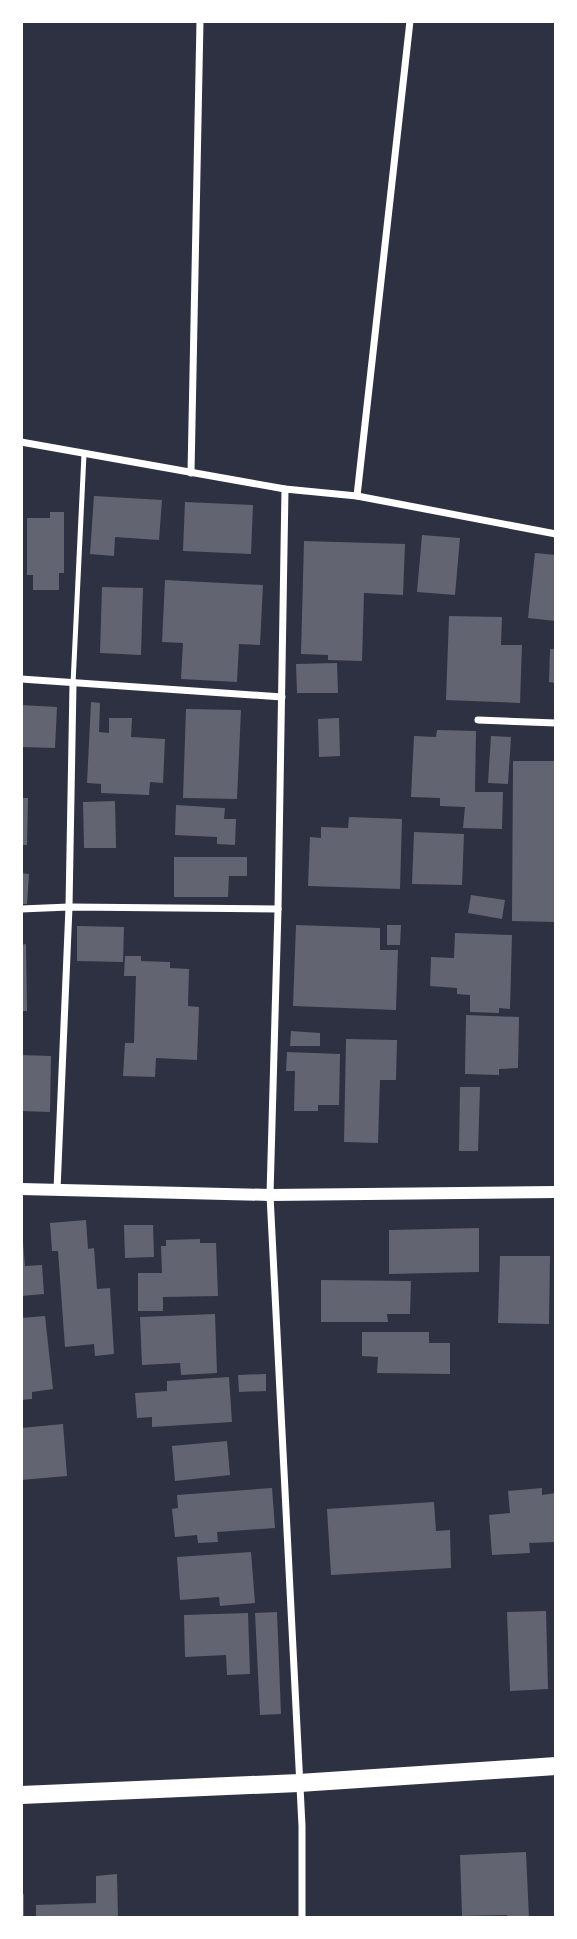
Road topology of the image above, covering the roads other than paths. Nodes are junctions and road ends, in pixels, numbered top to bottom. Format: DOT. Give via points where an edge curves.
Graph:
graph roads {
  1 [pos="200,21"];
  2 [pos="410,21"];
  3 [pos="21,442"];
  4 [pos="84,454"];
  5 [pos="191,473"];
  6 [pos="285,489"];
  7 [pos="357,496"];
  8 [pos="556,534"];
  9 [pos="21,679"];
  10 [pos="73,684"];
  11 [pos="282,697"];
  12 [pos="478,720"];
  13 [pos="556,723"];
  14 [pos="69,907"];
  15 [pos="21,909"];
  16 [pos="278,909"];
  17 [pos="21,1189"];
  18 [pos="57,1190"];
  19 [pos="556,1192"];
  20 [pos="270,1195"];
  21 [pos="556,1766"];
  22 [pos="299,1783"];
  23 [pos="21,1795"];
  24 [pos="302,1918"];
  1 -- 5 [label="street"];
  2 -- 7 [label="street"];
  3 -- 4 [label="street"];
  4 -- 5 [label="street"];
  4 -- 10 [label="lane"];
  5 -- 6 [label="street"];
  6 -- 7 [label="street"];
  6 -- 11 [label="street"];
  7 -- 8 [label="street"];
  9 -- 10 [label="street"];
  10 -- 11 [label="street"];
  10 -- 14 [label="street"];
  11 -- 16 [label="street"];
  12 -- 13 [label="street"];
  14 -- 15 [label="street"];
  14 -- 16 [label="street"];
  14 -- 18 [label="street"];
  16 -- 20 [label="street"];
  17 -- 18 [label="street"];
  18 -- 20 [label="street"];
  19 -- 20 [label="street"];
  20 -- 22 [label="street"];
  21 -- 22 [label="main road"];
  22 -- 23 [label="main road"];
  22 -- 24 [label="street"];
}
